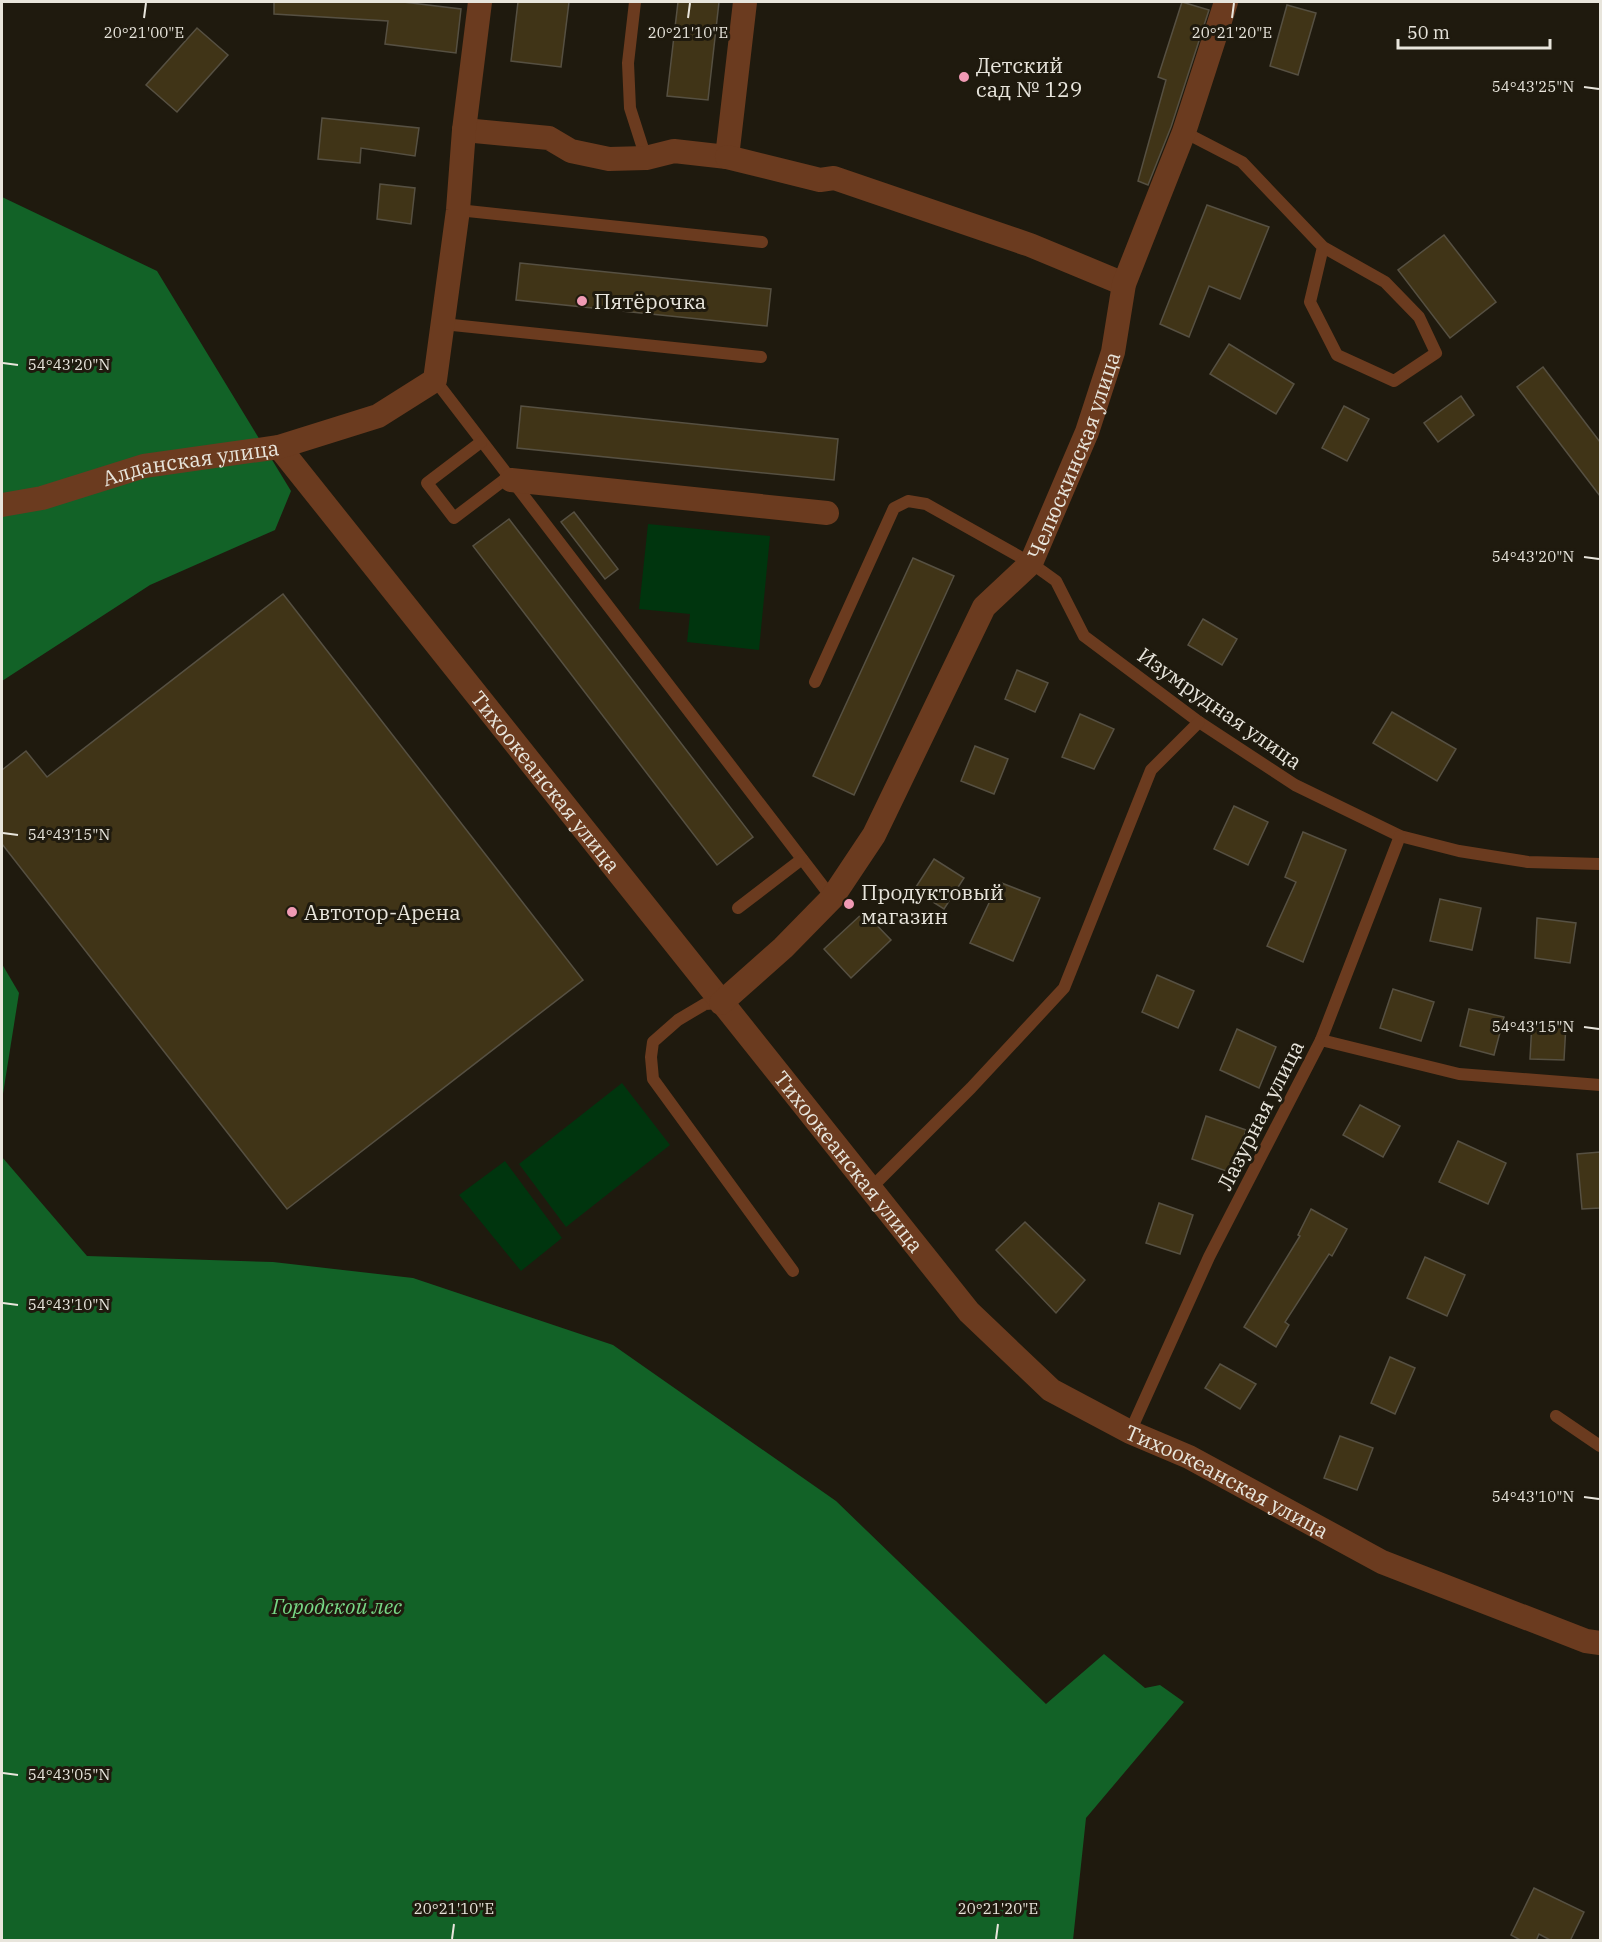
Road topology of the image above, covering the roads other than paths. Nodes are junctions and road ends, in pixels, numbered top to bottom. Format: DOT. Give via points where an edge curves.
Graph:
graph roads {
  1 [pos="480,2"];
  2 [pos="634,2"];
  3 [pos="745,2"];
  4 [pos="1226,2"];
  5 [pos="464,129"];
  6 [pos="1184,132"];
  7 [pos="727,157"];
  8 [pos="645,158"];
  9 [pos="458,210"];
  10 [pos="762,242"];
  11 [pos="1323,247"];
  12 [pos="1124,284"];
  13 [pos="443,324"];
  14 [pos="761,357"];
  15 [pos="435,380"];
  16 [pos="482,442"];
  17 [pos="279,447"];
  18 [pos="510,478"];
  19 [pos="2,505"];
  20 [pos="827,513"];
  21 [pos="1031,562"];
  22 [pos="815,681"];
  23 [pos="1198,723"];
  24 [pos="1400,836"];
  25 [pos="802,859"];
  26 [pos="1600,864"];
  27 [pos="832,898"];
  28 [pos="738,908"];
  29 [pos="721,1003"];
  30 [pos="1321,1040"];
  31 [pos="1600,1085"];
  32 [pos="870,1189"];
  33 [pos="793,1271"];
  34 [pos="1556,1416"];
  35 [pos="1130,1432"];
  36 [pos="1600,1446"];
  37 [pos="1600,1644"];
  1 -- 5 [label="street"];
  2 -- 8 [label="lane" via="628,63 630,108"];
  3 -- 7 [label="street"];
  4 -- 6 [label="street, Челюскинская улица"];
  5 -- 8 [label="street" via="549,138 571,151 609,159"];
  5 -- 9 [label="street"];
  6 -- 11 [label="lane" via="1242,162"];
  6 -- 12 [label="street, Челюскинская улица"];
  7 -- 8 [label="street" via="674,152"];
  7 -- 12 [label="street" via="820,180 834,178 1030,245"];
  9 -- 10 [label="lane"];
  9 -- 13 [label="street"];
  11 -- 11 [label="lane" via="1385,282 1419,317 1436,353 1394,381 1337,356 1310,302"];
  12 -- 21 [label="street, Челюскинская улица" via="1113,352 1088,432"];
  13 -- 14 [label="lane"];
  13 -- 15 [label="street"];
  15 -- 16 [label="lane"];
  15 -- 17 [label="street, Алданская улица" via="378,416"];
  16 -- 18 [label="lane"];
  16 -- 18 [label="lane" via="427,483 454,518"];
  17 -- 19 [label="street, Алданская улица" via="144,466 42,498"];
  17 -- 29 [label="street, Тихоокеанская улица"];
  18 -- 20 [label="street"];
  18 -- 25 [label="lane"];
  21 -- 22 [label="lane, Изумрудная улица" via="926,504 908,501 894,507"];
  21 -- 23 [label="lane, Изумрудная улица" via="1056,581 1084,636"];
  21 -- 27 [label="street, Челюскинская улица" via="984,606 874,835"];
  23 -- 24 [label="lane, Изумрудная улица" via="1295,785"];
  23 -- 32 [label="lane" via="1151,770 1064,988"];
  24 -- 26 [label="lane, Изумрудная улица" via="1528,862"];
  24 -- 30 [label="lane"];
  25 -- 27 [label="lane"];
  25 -- 28 [label="lane"];
  27 -- 29 [label="street, Челюскинская улица"];
  29 -- 32 [label="street, Тихоокеанская улица"];
  29 -- 33 [label="lane" via="705,1004 678,1020 653,1042 652,1079"];
  30 -- 31 [label="lane, Лазурная улица" via="1459,1074"];
  30 -- 35 [label="lane, Лазурная улица" via="1209,1257"];
  32 -- 35 [label="street, Тихоокеанская улица" via="969,1312 1051,1390"];
  34 -- 36 [label="lane"];
  35 -- 37 [label="street, Тихоокеанская улица" via="1189,1457 1382,1562"];
}
